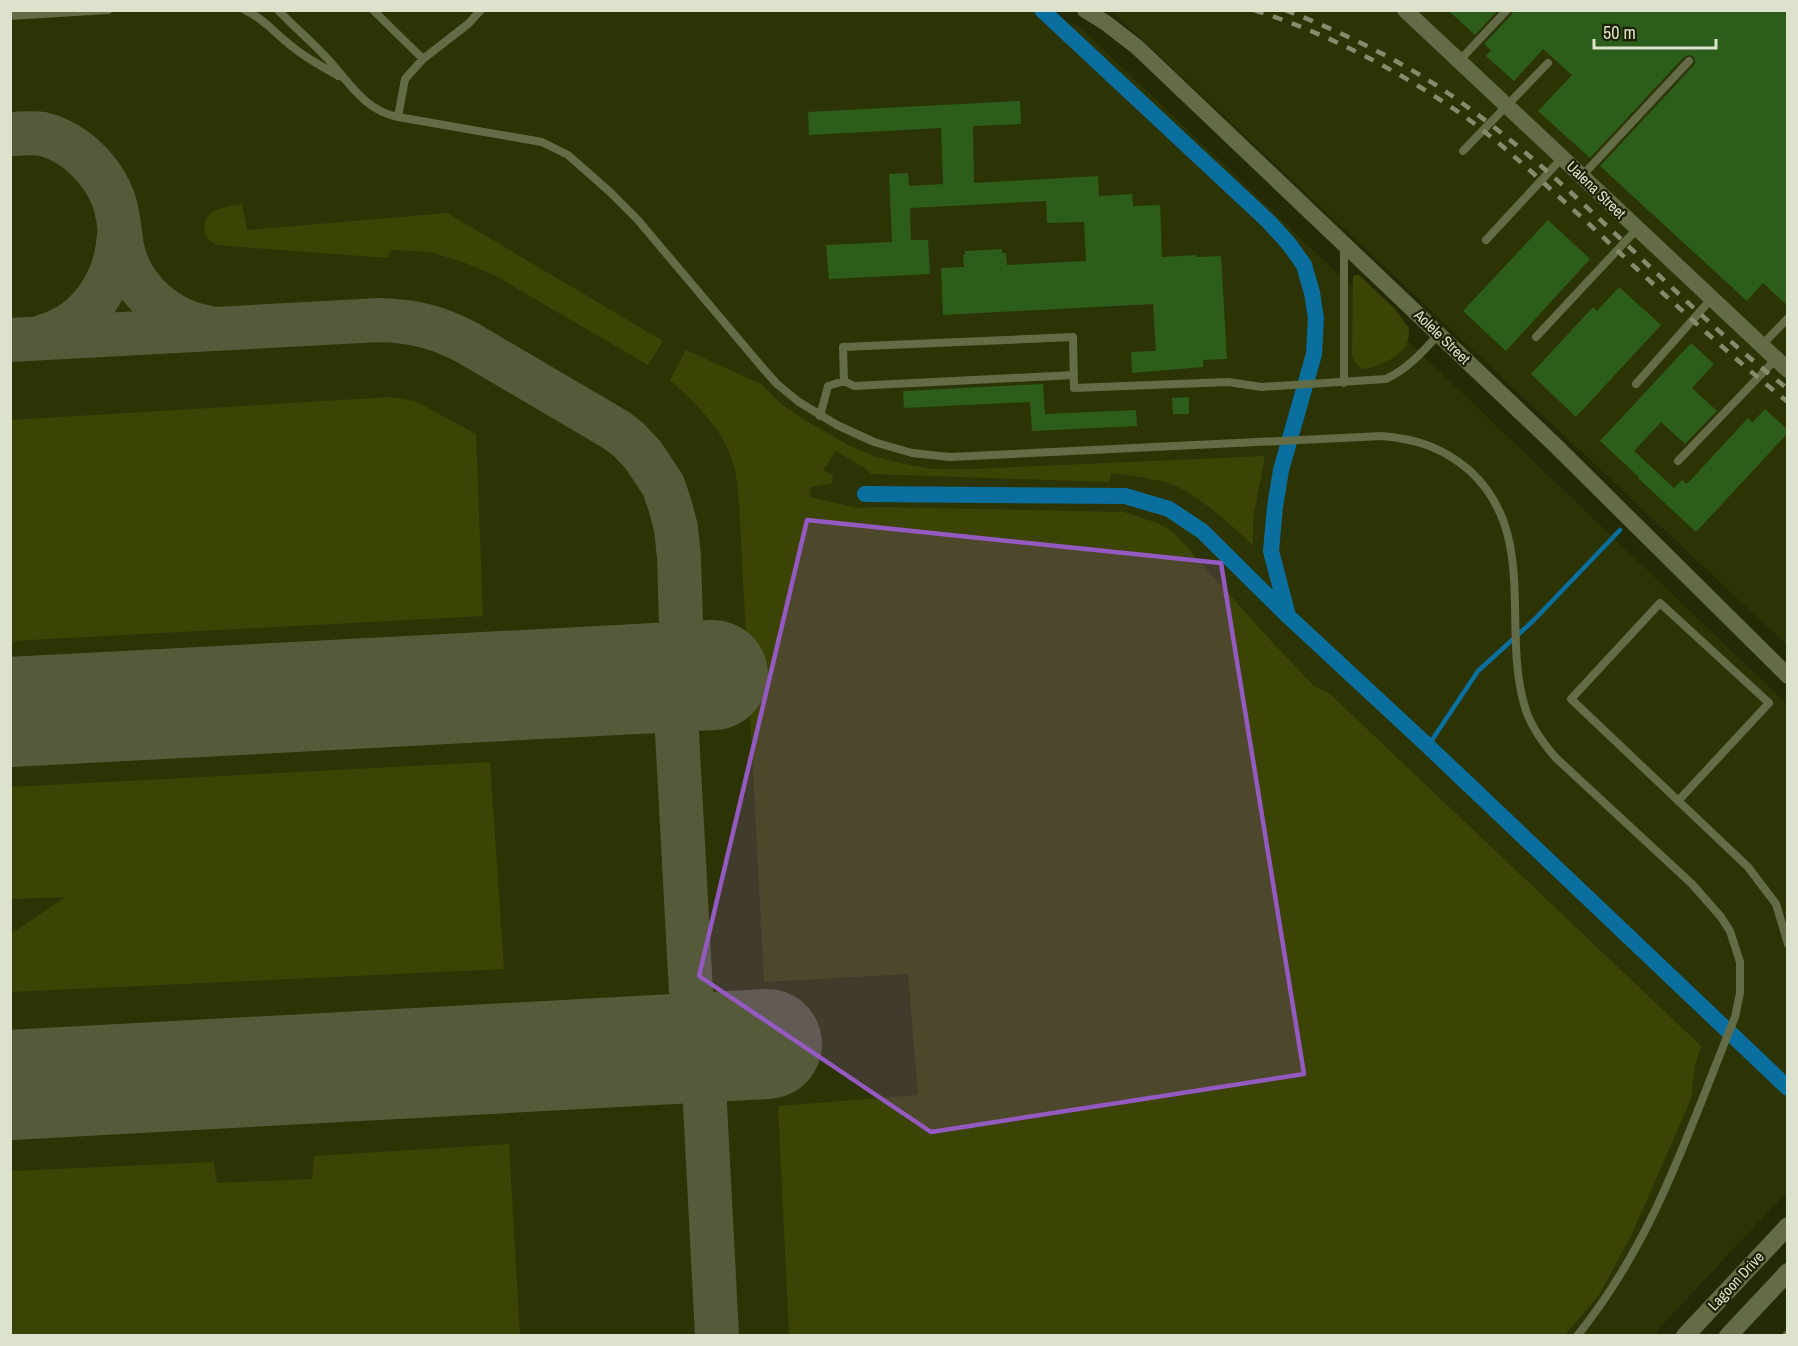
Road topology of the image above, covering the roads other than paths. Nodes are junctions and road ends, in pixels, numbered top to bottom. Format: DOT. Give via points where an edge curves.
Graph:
graph roads {
  1 [pos="108,10"];
  2 [pos="245,10"];
  3 [pos="278,10"];
  4 [pos="373,10"];
  5 [pos="481,10"];
  6 [pos="1086,10"];
  7 [pos="1405,10"];
  8 [pos="1507,10"];
  9 [pos="10,16"];
  10 [pos="423,59"];
  11 [pos="1459,61"];
  12 [pos="1689,61"];
  13 [pos="1548,63"];
  14 [pos="344,80"];
  15 [pos="1507,106"];
  16 [pos="398,117"];
  17 [pos="1463,151"];
  18 [pos="1562,158"];
  19 [pos="1581,177"];
  20 [pos="1637,229"];
  21 [pos="1486,240"];
  22 [pos="1344,244"];
  23 [pos="1712,298"];
  24 [pos="1788,318"];
  25 [pos="1439,334"];
  26 [pos="1536,337"];
  27 [pos="1762,345"];
  28 [pos="1782,364"];
  29 [pos="1074,375"];
  30 [pos="844,381"];
  31 [pos="1344,383"];
  32 [pos="1636,384"];
  33 [pos="820,416"];
  34 [pos="1678,462"];
  35 [pos="1788,676"];
  36 [pos="1678,801"];
  37 [pos="1788,944"];
  38 [pos="1788,1226"];
  39 [pos="1788,1272"];
  40 [pos="1577,1335"];
  41 [pos="1685,1335"];
  42 [pos="1728,1335"];
  1 -- 9 [label="lane"];
  2 -- 14 [label="lane" via="294,49"];
  3 -- 14 [label="lane"];
  4 -- 10 [label="lane"];
  5 -- 10 [label="lane"];
  6 -- 22 [label="street, Aolele Street" via="1137,47"];
  7 -- 11 [label="street, Ualena Street"];
  8 -- 11 [label="lane"];
  10 -- 16 [label="lane" via="405,79"];
  11 -- 15 [label="street, Ualena Street"];
  12 -- 19 [label="lane"];
  13 -- 15 [label="lane"];
  14 -- 16 [label="lane" via="376,110"];
  15 -- 17 [label="lane"];
  15 -- 18 [label="street, Ualena Street"];
  16 -- 33 [label="lane" via="542,142 568,155 637,219 777,384"];
  18 -- 19 [label="street, Ualena Street"];
  18 -- 21 [label="lane"];
  19 -- 20 [label="street, Ualena Street"];
  20 -- 23 [label="street, Ualena Street"];
  20 -- 26 [label="lane"];
  22 -- 25 [label="street, Aolele Street"];
  22 -- 31 [label="lane"];
  23 -- 27 [label="street, Ualena Street"];
  23 -- 32 [label="lane"];
  24 -- 27 [label="lane"];
  25 -- 31 [label="lane" via="1398,374"];
  25 -- 35 [label="street, Aolele Street"];
  27 -- 28 [label="street, Ualena Street"];
  28 -- 34 [label="lane"];
  29 -- 30 [label="lane" via="854,386"];
  29 -- 30 [label="lane" via="1073,337 843,346"];
  29 -- 31 [label="lane" via="1074,388 1228,382 1262,387"];
  30 -- 33 [label="lane" via="828,386"];
  33 -- 40 [label="lane" via="892,448 950,457 1382,436 1434,447 1474,476 1495,502 1507,532 1513,565 1520,689 1529,720 1545,745 1570,771 1692,884 1722,917 1737,947 1741,969 1735,1017 1669,1181 1617,1282"];
  36 -- 36 [label="lane" via="1571,699 1660,603 1768,703"];
  36 -- 37 [label="lane" via="1748,867 1776,904"];
  38 -- 41 [label="street, Lagoon Drive"];
  39 -- 42 [label="street, Lagoon Drive"];
}
